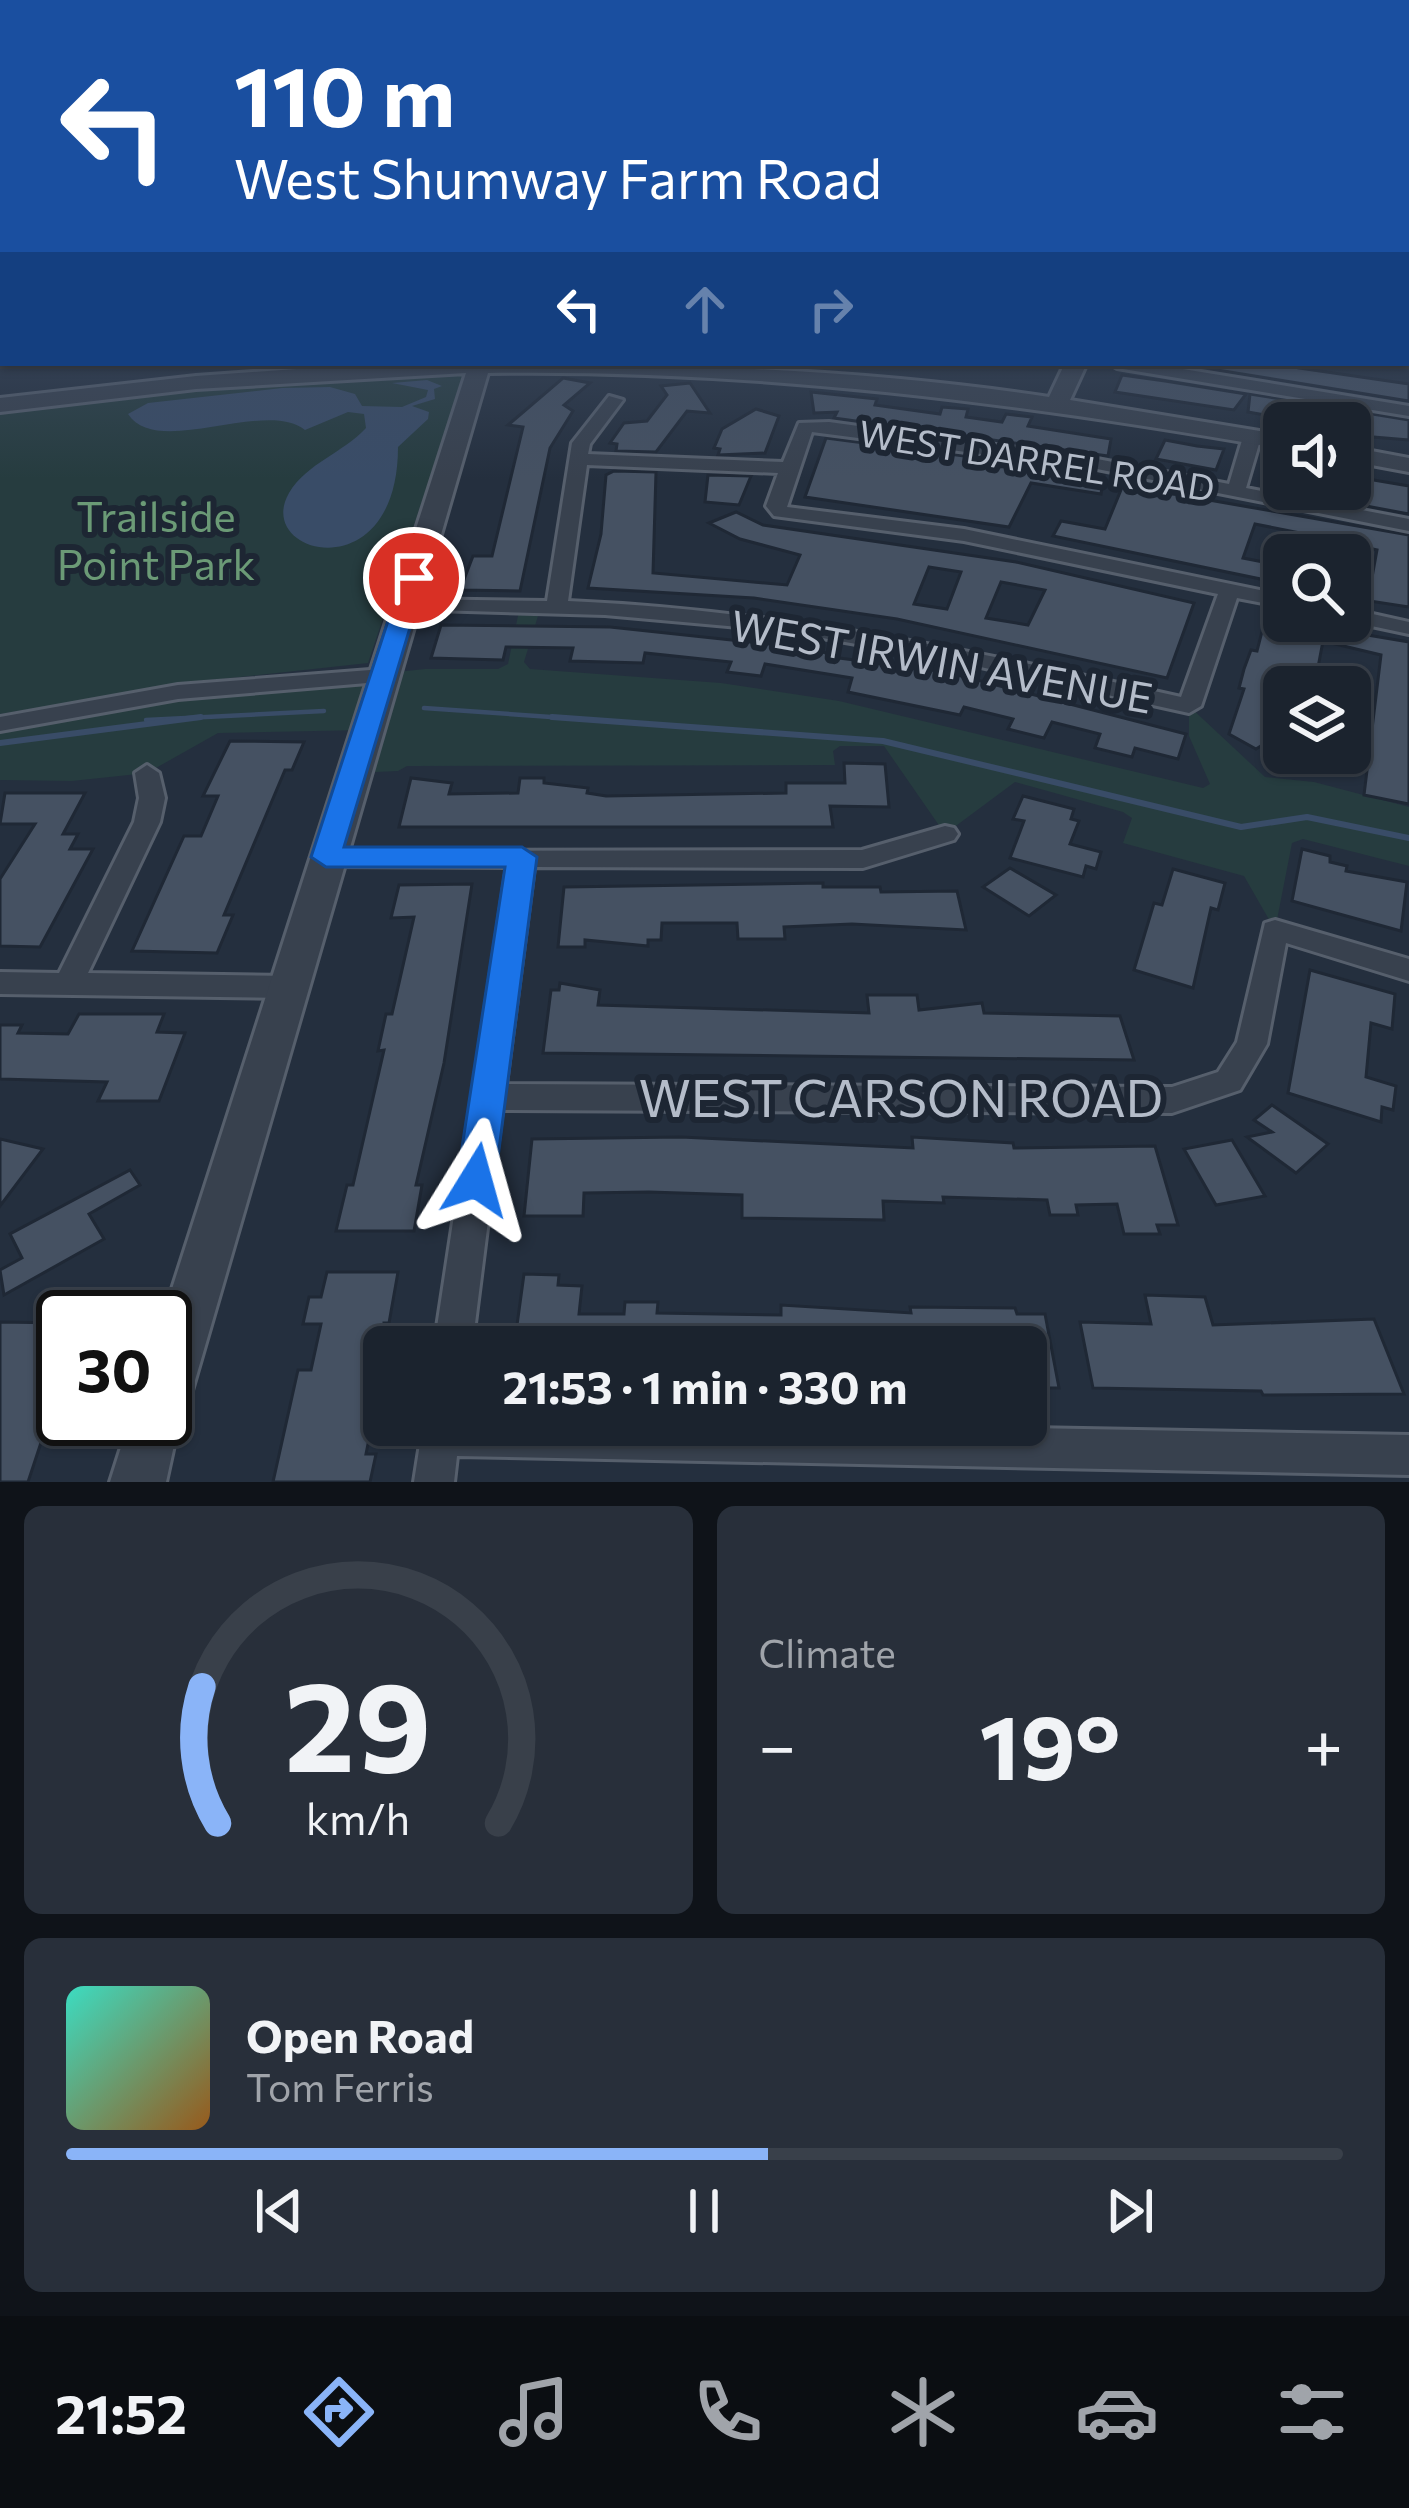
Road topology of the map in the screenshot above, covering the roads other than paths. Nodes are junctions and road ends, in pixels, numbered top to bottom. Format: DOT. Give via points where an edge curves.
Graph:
graph roads {
  1 [pos="479,366"];
  2 [pos="660,366"];
  3 [pos="1075,366"];
  4 [pos="1156,366"];
  5 [pos="1195,369"];
  6 [pos="615,400"];
  7 [pos="1057,404"];
  8 [pos="0,405"];
  9 [pos="1409,411"];
  10 [pos="1252,436"];
  11 [pos="1263,438"];
  12 [pos="1371,458"];
  13 [pos="578,459"];
  14 [pos="1409,464"];
  15 [pos="790,468"];
  16 [pos="1236,491"];
  17 [pos="1409,525"];
  18 [pos="1230,589"];
  19 [pos="1263,596"];
  20 [pos="406,605"];
  21 [pos="556,605"];
  22 [pos="1371,620"];
  23 [pos="1409,628"];
  24 [pos="383,676"];
  25 [pos="0,724"];
  26 [pos="147,773"];
  27 [pos="945,834"];
  28 [pos="326,857"];
  29 [pos="522,857"];
  30 [pos="1409,970"];
  31 [pos="0,983"];
  32 [pos="68,984"];
  33 [pos="288,987"];
  34 [pos="488,1097"];
  35 [pos="192,1305"];
  36 [pos="456,1326"];
  37 [pos="149,1446"];
  38 [pos="439,1446"];
  39 [pos="1046,1446"];
  40 [pos="1409,1455"];
  41 [pos="138,1482"];
  42 [pos="434,1482"];
  1 -- 8 [label="street" via="233,379"];
  1 -- 20 [label="street"];
  2 -- 7 [label="street"];
  3 -- 7 [label="street"];
  4 -- 5 [label="street"];
  5 -- 9 [label="street"];
  6 -- 13 [label="street" via="588,431"];
  7 -- 10 [label="street"];
  10 -- 11 [label="street"];
  10 -- 16 [label="street"];
  12 -- 14 [label="street"];
  13 -- 15 [label="street"];
  13 -- 21 [label="street"];
  15 -- 16 [label="street, WEST DARREL ROAD" via="805,427 985,446"];
  15 -- 18 [label="street" via="775,506 781,512 964,535"];
  16 -- 17 [label="street, WEST DARREL ROAD"];
  18 -- 19 [label="street"];
  18 -- 21 [label="street, WEST IRWIN AVENUE" via="1189,706 851,635"];
  20 -- 21 [label="street, WEST IRWIN AVENUE"];
  20 -- 24 [label="street"];
  22 -- 23 [label="street"];
  24 -- 25 [label="street" via="200,689"];
  24 -- 28 [label="street"];
  26 -- 32 [label="street" via="147,822"];
  27 -- 29 [label="street" via="863,859"];
  28 -- 29 [label="street"];
  28 -- 33 [label="street"];
  29 -- 34 [label="street"];
  30 -- 34 [label="street, WEST CARSON ROAD" via="1275,930 1252,1044 1229,1081 1172,1100"];
  31 -- 32 [label="street"];
  32 -- 33 [label="street"];
  33 -- 35 [label="street"];
  34 -- 36 [label="street"];
  37 -- 41 [label="street"];
  38 -- 42 [label="street"];
  39 -- 40 [label="street"];
}
